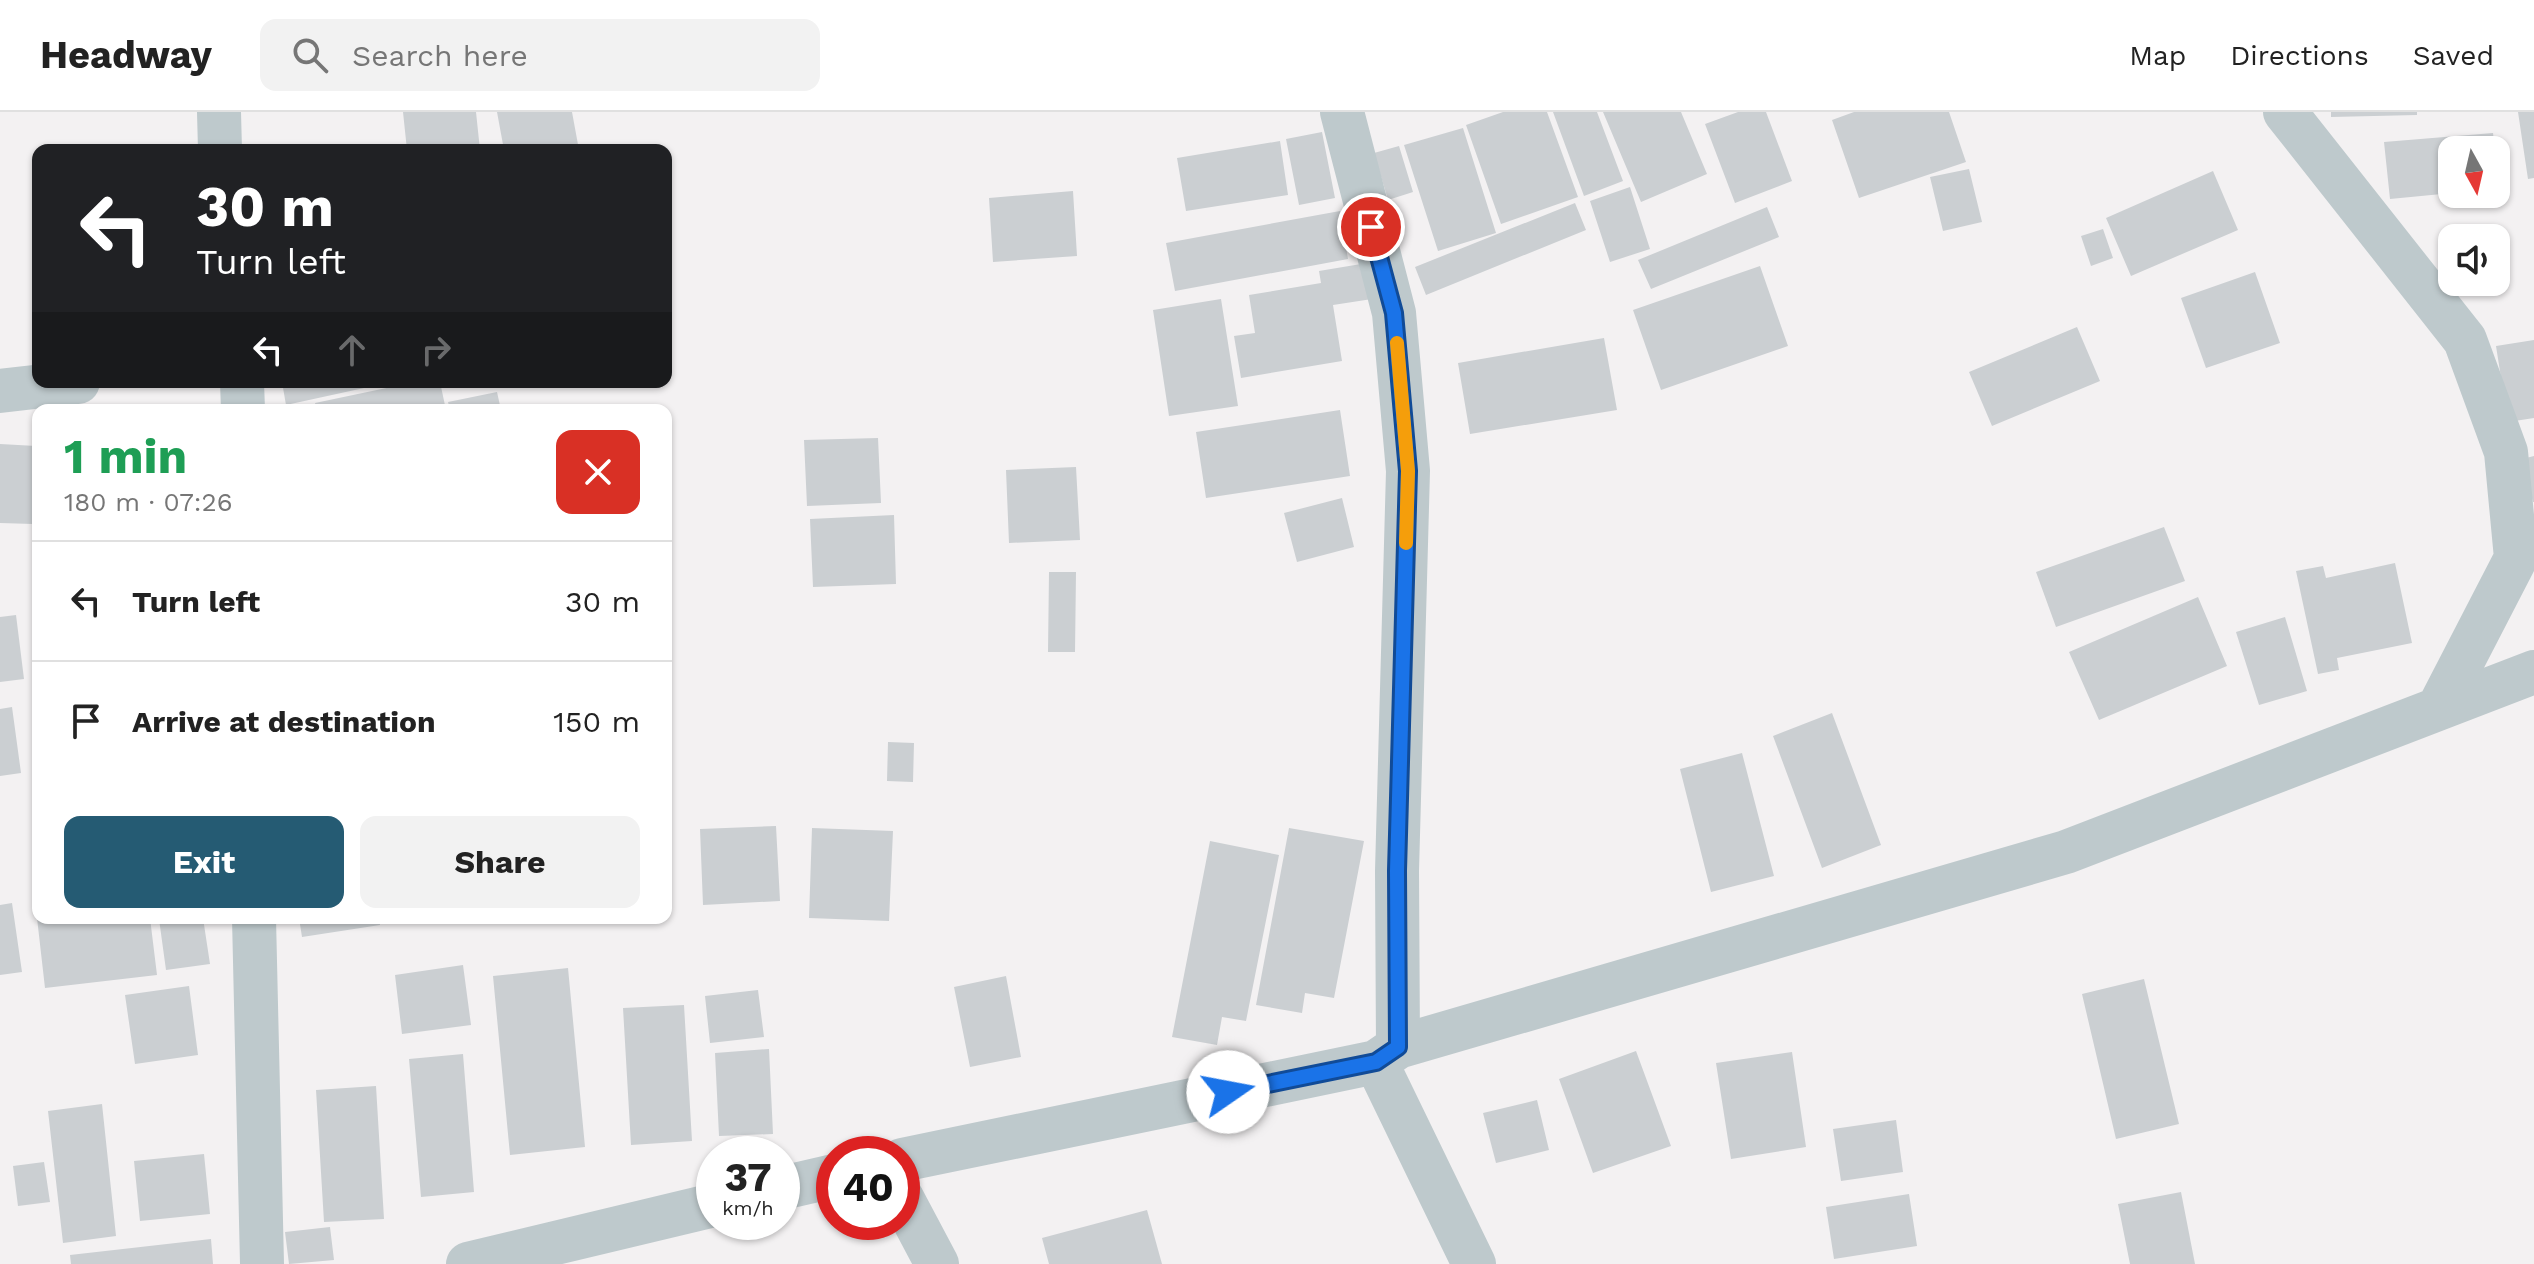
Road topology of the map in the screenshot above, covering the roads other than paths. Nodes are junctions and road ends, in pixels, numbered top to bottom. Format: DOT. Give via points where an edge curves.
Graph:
graph roads {
  1 [pos="219,112"];
  2 [pos="1342,112"];
  3 [pos="2285,112"];
  4 [pos="220,144"];
  5 [pos="32,387"];
  6 [pos="0,391"];
  7 [pos="2534,672"];
  8 [pos="2439,707"];
  9 [pos="254,924"];
  10 [pos="1387,1055"];
  11 [pos="920,1156"];
  12 [pos="696,1209"];
  13 [pos="920,1232"];
  14 [pos="262,1264"];
  15 [pos="468,1264"];
  16 [pos="937,1264"];
  17 [pos="1474,1264"];
  1 -- 4 [label="street"];
  2 -- 10 [label="street" via="1394,313 1408,471"];
  3 -- 8 [label="street" via="2465,340 2506,452 2516,558"];
  5 -- 6 [label="street"];
  7 -- 8 [label="street"];
  8 -- 10 [label="street" via="2066,852"];
  9 -- 14 [label="street"];
  10 -- 11 [label="street"];
  10 -- 17 [label="street"];
  12 -- 15 [label="street"];
  13 -- 16 [label="street"];
}
